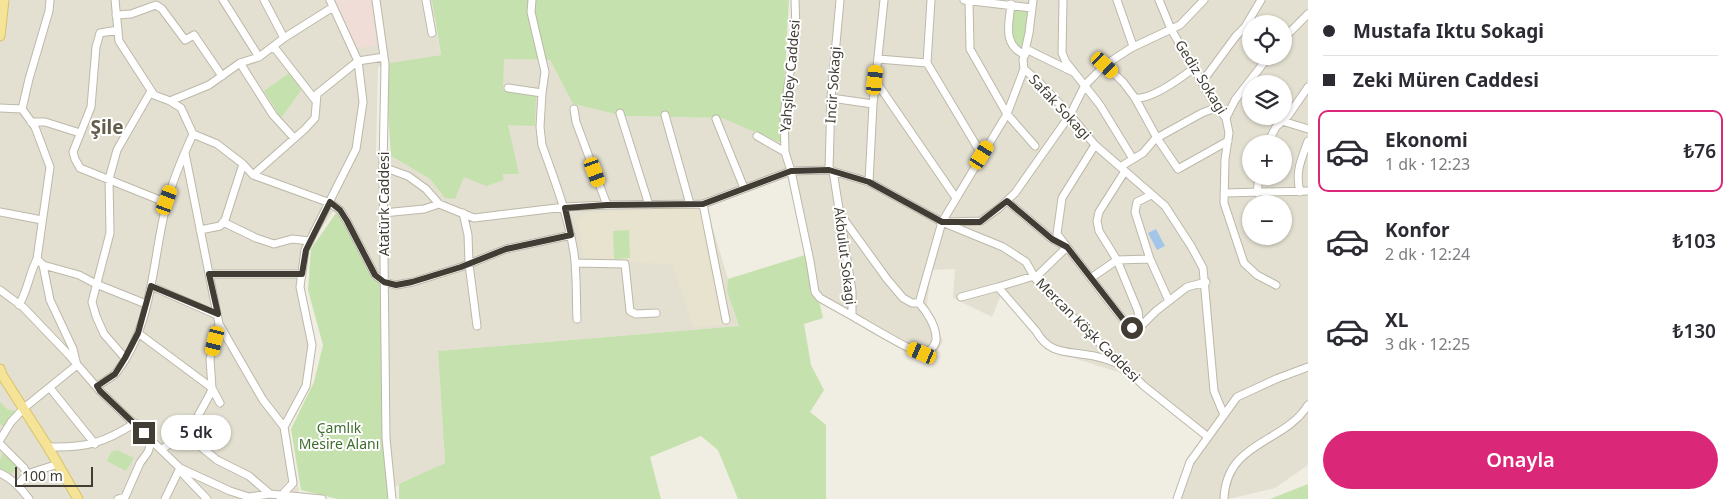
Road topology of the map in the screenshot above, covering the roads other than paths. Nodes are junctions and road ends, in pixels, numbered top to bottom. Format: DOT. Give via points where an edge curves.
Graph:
graph roads {
  1 [pos="4,0"];
  2 [pos="50,0"];
  3 [pos="115,0"];
  4 [pos="223,0"];
  5 [pos="264,0"];
  6 [pos="376,0"];
  7 [pos="426,0"];
  8 [pos="532,0"];
  9 [pos="795,0"];
  10 [pos="840,0"];
  11 [pos="884,0"];
  12 [pos="931,0"];
  13 [pos="967,0"];
  14 [pos="1063,0"];
  15 [pos="1118,0"];
  16 [pos="1159,0"];
  17 [pos="1204,0"];
  18 [pos="1261,0"];
  19 [pos="1251,1"];
  20 [pos="331,3"];
  21 [pos="1011,4"];
  22 [pos="1032,4"];
  23 [pos="1255,8"];
  24 [pos="1308,14"];
  25 [pos="116,15"];
  26 [pos="1171,28"];
  27 [pos="118,30"];
  28 [pos="1292,30"];
  29 [pos="432,33"];
  30 [pos="0,36"];
  31 [pos="284,38"];
  32 [pos="1133,46"];
  33 [pos="274,47"];
  34 [pos="1025,52"];
  35 [pos="259,57"];
  36 [pos="384,57"];
  37 [pos="878,59"];
  38 [pos="358,61"];
  39 [pos="927,63"];
  40 [pos="240,64"];
  41 [pos="1105,65"];
  42 [pos="1262,65"];
  43 [pos="1194,68"];
  44 [pos="1024,69"];
  45 [pos="1072,71"];
  46 [pos="222,76"];
  47 [pos="875,80"];
  48 [pos="1202,82"];
  49 [pos="1085,85"];
  50 [pos="1308,87"];
  51 [pos="508,88"];
  52 [pos="151,91"];
  53 [pos="542,92"];
  54 [pos="831,98"];
  55 [pos="1135,98"];
  56 [pos="170,101"];
  57 [pos="316,102"];
  58 [pos="873,104"];
  59 [pos="1218,107"];
  60 [pos="0,108"];
  61 [pos="22,109"];
  62 [pos="574,109"];
  63 [pos="1292,110"];
  64 [pos="620,113"];
  65 [pos="1007,114"];
  66 [pos="665,115"];
  67 [pos="1070,115"];
  68 [pos="1226,118"];
  69 [pos="716,119"];
  70 [pos="31,122"];
  71 [pos="1292,124"];
  72 [pos="1308,129"];
  73 [pos="80,133"];
  74 [pos="194,134"];
  75 [pos="756,136"];
  76 [pos="294,138"];
  77 [pos="1157,138"];
  78 [pos="1308,141"];
  79 [pos="1228,142"];
  80 [pos="1095,145"];
  81 [pos="1036,146"];
  82 [pos="785,152"];
  83 [pos="184,153"];
  84 [pos="982,155"];
  85 [pos="1133,159"];
  86 [pos="243,164"];
  87 [pos="383,167"];
  88 [pos="1122,169"];
  89 [pos="791,171"];
  90 [pos="831,171"];
  91 [pos="252,175"];
  92 [pos="109,179"];
  93 [pos="869,182"];
  94 [pos="1258,185"];
  95 [pos="744,188"];
  96 [pos="1300,192"];
  97 [pos="1308,192"];
  98 [pos="1224,193"];
  99 [pos="1257,193"];
  100 [pos="1152,194"];
  101 [pos="956,198"];
  102 [pos="1007,201"];
  103 [pos="330,202"];
  104 [pos="166,204"];
  105 [pos="439,204"];
  106 [pos="690,204"];
  107 [pos="703,204"];
  108 [pos="607,205"];
  109 [pos="649,205"];
  110 [pos="565,208"];
  111 [pos="0,212"];
  112 [pos="383,213"];
  113 [pos="462,213"];
  114 [pos="840,214"];
  115 [pos="42,220"];
  116 [pos="223,222"];
  117 [pos="942,222"];
  118 [pos="200,230"];
  119 [pos="571,235"];
  120 [pos="310,241"];
  121 [pos="1067,247"];
  122 [pos="36,259"];
  123 [pos="1150,259"];
  124 [pos="1117,260"];
  125 [pos="575,263"];
  126 [pos="469,264"];
  127 [pos="43,265"];
  128 [pos="209,274"];
  129 [pos="302,274"];
  130 [pos="1035,277"];
  131 [pos="1091,278"];
  132 [pos="384,282"];
  133 [pos="1206,282"];
  134 [pos="96,284"];
  135 [pos="1276,285"];
  136 [pos="151,286"];
  137 [pos="998,287"];
  138 [pos="0,290"];
  139 [pos="961,297"];
  140 [pos="1169,301"];
  141 [pos="919,303"];
  142 [pos="146,304"];
  143 [pos="19,305"];
  144 [pos="656,313"];
  145 [pos="218,314"];
  146 [pos="852,316"];
  147 [pos="577,319"];
  148 [pos="726,320"];
  149 [pos="219,324"];
  150 [pos="477,326"];
  151 [pos="1132,328"];
  152 [pos="138,333"];
  153 [pos="125,358"];
  154 [pos="77,364"];
  155 [pos="1123,365"];
  156 [pos="1308,367"];
  157 [pos="0,369"];
  158 [pos="97,386"];
  159 [pos="50,388"];
  160 [pos="212,388"];
  161 [pos="220,403"];
  162 [pos="1308,405"];
  163 [pos="24,408"];
  164 [pos="1224,415"];
  165 [pos="135,422"];
  166 [pos="284,427"];
  167 [pos="185,434"];
  168 [pos="1208,437"];
  169 [pos="152,439"];
  170 [pos="0,440"];
  171 [pos="0,444"];
  172 [pos="95,444"];
  173 [pos="48,447"];
  174 [pos="162,449"];
  175 [pos="58,464"];
  176 [pos="180,468"];
  177 [pos="0,473"];
  178 [pos="27,474"];
  179 [pos="18,486"];
  180 [pos="270,494"];
  181 [pos="279,497"];
  182 [pos="292,498"];
  183 [pos="30,499"];
  184 [pos="78,499"];
  185 [pos="118,499"];
  186 [pos="165,499"];
  187 [pos="207,499"];
  188 [pos="322,499"];
  189 [pos="392,499"];
  190 [pos="1177,499"];
  191 [pos="1224,499"];
  1 -- 30 [label="main road"];
  2 -- 61 [label="street"];
  3 -- 25 [label="street"];
  4 -- 35 [label="street"];
  5 -- 31 [label="street"];
  6 -- 36 [label="street, Atatürk Caddesi"];
  7 -- 29 [label="street"];
  8 -- 53 [label="street" via="531,12 545,72"];
  9 -- 82 [label="street, Yahşibey Caddesi" via="796,30 784,116"];
  10 -- 54 [label="street, Incir Sokagi"];
  11 -- 37 [label="street"];
  12 -- 39 [label="street"];
  13 -- 21 [label="street"];
  13 -- 65 [label="street" via="970,49"];
  14 -- 45 [label="street" via="1062,53"];
  15 -- 32 [label="street"];
  16 -- 26 [label="street, Gediz Sokagi"];
  17 -- 26 [label="street" via="1180,24"];
  18 -- 23 [label="street"];
  19 -- 23 [label="street"];
  20 -- 31 [label="street"];
  20 -- 38 [label="street"];
  21 -- 22 [label="street"];
  21 -- 34 [label="street" via="1009,38 1015,50"];
  22 -- 34 [label="street"];
  23 -- 48 [label="street" via="1245,27"];
  24 -- 28 [label="street"];
  25 -- 27 [label="street"];
  25 -- 46 [label="street" via="131,14 156,5 162,8 185,40 194,35"];
  26 -- 32 [label="street"];
  26 -- 43 [label="street, Gediz Sokagi"];
  27 -- 52 [label="street" via="119,41"];
  27 -- 73 [label="street" via="100,33 91,107"];
  31 -- 33 [label="street"];
  32 -- 41 [label="street"];
  33 -- 35 [label="street"];
  33 -- 57 [label="street"];
  34 -- 44 [label="street"];
  34 -- 45 [label="street"];
  35 -- 40 [label="street"];
  36 -- 38 [label="street"];
  36 -- 87 [label="street, Atatürk Caddesi"];
  37 -- 39 [label="street"];
  37 -- 47 [label="street"];
  38 -- 57 [label="street" via="317,94"];
  38 -- 103 [label="street" via="363,102 356,149"];
  39 -- 84 [label="street"];
  40 -- 46 [label="street"];
  40 -- 76 [label="street" via="274,115"];
  41 -- 49 [label="street"];
  41 -- 55 [label="street"];
  42 -- 68 [label="street" via="1234,100"];
  43 -- 48 [label="street, Gediz Sokagi"];
  43 -- 55 [label="street" via="1153,95"];
  44 -- 65 [label="street"];
  44 -- 67 [label="street, Safak Sokagi"];
  45 -- 49 [label="street"];
  46 -- 56 [label="street"];
  47 -- 58 [label="street"];
  47 -- 101 [label="street"];
  48 -- 59 [label="street, Gediz Sokagi"];
  49 -- 67 [label="street"];
  49 -- 85 [label="street"];
  50 -- 63 [label="street"];
  51 -- 53 [label="street"];
  52 -- 56 [label="street"];
  52 -- 92 [label="street" via="117,150"];
  53 -- 110 [label="street" via="542,145"];
  54 -- 58 [label="street"];
  54 -- 90 [label="street, Incir Sokagi"];
  55 -- 77 [label="street"];
  56 -- 74 [label="street" via="181,108"];
  57 -- 76 [label="street" via="315,118"];
  58 -- 93 [label="street"];
  59 -- 68 [label="street, Gediz Sokagi"];
  59 -- 77 [label="street"];
  60 -- 61 [label="street"];
  61 -- 70 [label="street"];
  62 -- 108 [label="street"];
  64 -- 109 [label="street"];
  65 -- 81 [label="street"];
  65 -- 84 [label="street"];
  66 -- 106 [label="street"];
  67 -- 80 [label="street, Safak Sokagi"];
  67 -- 102 [label="street"];
  68 -- 79 [label="street, Gediz Sokagi"];
  69 -- 95 [label="street"];
  70 -- 73 [label="street" via="46,122"];
  70 -- 115 [label="street" via="50,167"];
  71 -- 72 [label="street"];
  73 -- 92 [label="street" via="73,152 80,168"];
  74 -- 83 [label="street"];
  74 -- 86 [label="street" via="217,144"];
  75 -- 82 [label="street"];
  76 -- 91 [label="street"];
  77 -- 79 [label="street" via="1178,169"];
  77 -- 85 [label="street"];
  78 -- 96 [label="street" via="1297,178"];
  79 -- 98 [label="street, Gediz Sokagi"];
  80 -- 88 [label="street, Safak Sokagi"];
  80 -- 121 [label="street" via="1062,198 1058,234"];
  82 -- 89 [label="street"];
  83 -- 104 [label="street"];
  83 -- 118 [label="street"];
  84 -- 101 [label="street"];
  85 -- 88 [label="street"];
  86 -- 91 [label="street"];
  86 -- 116 [label="street"];
  87 -- 105 [label="street" via="408,176 426,188"];
  87 -- 112 [label="street, Atatürk Caddesi"];
  88 -- 100 [label="street, Safak Sokagi"];
  88 -- 124 [label="street" via="1097,221 1099,231"];
  89 -- 90 [label="street, Mercan Köşk Caddesi"];
  89 -- 95 [label="street, Mercan Köşk Caddesi"];
  89 -- 146 [label="street" via="815,292"];
  90 -- 93 [label="street, Mercan Köşk Caddesi"];
  90 -- 114 [label="street, Akbulut Sokagi"];
  91 -- 103 [label="street"];
  92 -- 104 [label="street"];
  92 -- 134 [label="street" via="110,233"];
  93 -- 117 [label="street, Mercan Köşk Caddesi"];
  94 -- 99 [label="street"];
  95 -- 107 [label="street, Mercan Köşk Caddesi"];
  96 -- 97 [label="street"];
  96 -- 99 [label="street"];
  98 -- 99 [label="street"];
  98 -- 135 [label="street, Gediz Sokagi" via="1244,263 1257,275"];
  100 -- 123 [label="street" via="1137,202 1135,212"];
  100 -- 133 [label="street, Safak Sokagi" via="1165,206 1191,246 1203,268"];
  101 -- 117 [label="street"];
  102 -- 117 [label="street" via="980,222"];
  102 -- 121 [label="street" via="1052,239"];
  103 -- 120 [label="street"];
  103 -- 132 [label="street" via="344,215 375,275"];
  104 -- 136 [label="street"];
  105 -- 112 [label="street" via="424,209"];
  105 -- 113 [label="street"];
  106 -- 107 [label="street"];
  106 -- 109 [label="street"];
  107 -- 148 [label="street"];
  108 -- 109 [label="street"];
  108 -- 110 [label="street"];
  110 -- 113 [label="street" via="474,218"];
  110 -- 119 [label="street"];
  111 -- 115 [label="street"];
  112 -- 132 [label="street, Atatürk Caddesi"];
  113 -- 126 [label="street" via="468,235"];
  114 -- 141 [label="street" via="903,298"];
  114 -- 146 [label="street, Akbulut Sokagi" via="852,291"];
  115 -- 122 [label="street"];
  116 -- 118 [label="street" via="220,226"];
  116 -- 120 [label="street" via="274,244 292,239"];
  117 -- 130 [label="street, Mercan Köşk Caddesi" via="1003,247 1026,262"];
  117 -- 141 [label="street"];
  118 -- 128 [label="street"];
  119 -- 125 [label="street"];
  119 -- 126 [label="street" via="506,249"];
  120 -- 129 [label="street"];
  121 -- 130 [label="street"];
  121 -- 131 [label="street"];
  122 -- 127 [label="street"];
  122 -- 143 [label="street"];
  123 -- 124 [label="street"];
  123 -- 140 [label="street"];
  124 -- 131 [label="street"];
  124 -- 151 [label="street" via="1138,311 1139,319"];
  125 -- 144 [label="street" via="625,264 630,311 636,314"];
  125 -- 147 [label="street"];
  126 -- 132 [label="street" via="412,282 396,285"];
  126 -- 150 [label="street"];
  127 -- 134 [label="street" via="79,275"];
  127 -- 154 [label="street" via="50,300"];
  128 -- 129 [label="street"];
  128 -- 145 [label="street"];
  129 -- 166 [label="street" via="300,287 312,345 306,386"];
  130 -- 137 [label="street"];
  130 -- 155 [label="street, Mercan Köşk Caddesi"];
  131 -- 151 [label="street"];
  132 -- 189 [label="street, Atatürk Caddesi" via="386,438"];
  133 -- 140 [label="street" via="1187,286"];
  133 -- 164 [label="street, Safak Sokagi" via="1214,391"];
  134 -- 142 [label="street"];
  134 -- 153 [label="street" via="92,302 96,316 104,334"];
  136 -- 142 [label="street"];
  136 -- 145 [label="street"];
  137 -- 139 [label="street"];
  137 -- 155 [label="street" via="1049,347"];
  138 -- 143 [label="street"];
  140 -- 151 [label="street" via="1142,326"];
  141 -- 146 [label="street, Akbulut Sokagi" via="925,309 937,339 929,351 922,353"];
  142 -- 152 [label="street"];
  143 -- 154 [label="street"];
  145 -- 149 [label="street"];
  149 -- 160 [label="street" via="210,359"];
  149 -- 166 [label="street" via="263,400"];
  152 -- 153 [label="street"];
  152 -- 160 [label="street"];
  153 -- 158 [label="street" via="115,374"];
  154 -- 158 [label="street"];
  154 -- 159 [label="street"];
  155 -- 168 [label="street, Mercan Köşk Caddesi"];
  156 -- 164 [label="street" via="1236,397"];
  157 -- 163 [label="main road"];
  158 -- 165 [label="street"];
  159 -- 163 [label="street"];
  159 -- 172 [label="street"];
  160 -- 161 [label="street"];
  160 -- 167 [label="street"];
  162 -- 191 [label="street" via="1300,416 1241,458 1225,486"];
  163 -- 170 [label="street"];
  163 -- 173 [label="main road"];
  164 -- 168 [label="street"];
  165 -- 169 [label="street"];
  165 -- 172 [label="street"];
  166 -- 181 [label="street" via="293,483"];
  167 -- 174 [label="street"];
  167 -- 180 [label="street" via="217,460 249,476"];
  168 -- 190 [label="street" via="1190,462"];
  169 -- 174 [label="street"];
  169 -- 185 [label="street" via="125,497"];
  171 -- 178 [label="street"];
  172 -- 173 [label="street"];
  173 -- 175 [label="main road"];
  174 -- 176 [label="street"];
  175 -- 178 [label="street"];
  175 -- 184 [label="main road"];
  176 -- 180 [label="street" via="249,497"];
  176 -- 186 [label="street"];
  176 -- 187 [label="street"];
  177 -- 179 [label="street"];
  178 -- 179 [label="street"];
  179 -- 183 [label="street"];
  180 -- 181 [label="street"];
  181 -- 182 [label="street"];
  182 -- 188 [label="street"];
}
